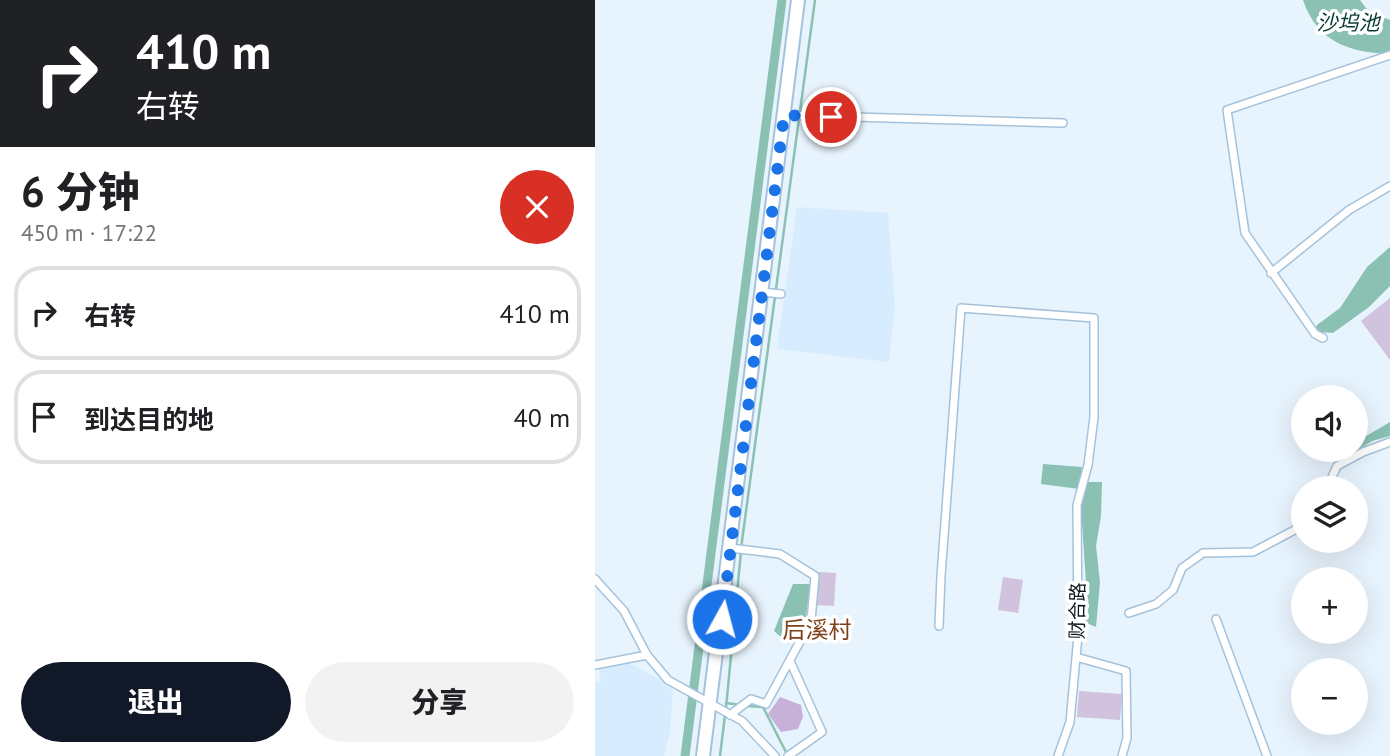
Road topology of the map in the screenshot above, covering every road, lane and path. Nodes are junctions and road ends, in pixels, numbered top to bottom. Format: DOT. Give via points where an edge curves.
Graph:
graph roads {
  1 [pos="798,0"];
  2 [pos="1390,55"];
  3 [pos="789,115"];
  4 [pos="1063,123"];
  5 [pos="1390,186"];
  6 [pos="1271,273"];
  7 [pos="766,293"];
  8 [pos="781,294"];
  9 [pos="1323,338"];
  10 [pos="1390,442"];
  11 [pos="1332,476"];
  12 [pos="1291,532"];
  13 [pos="733,548"];
  14 [pos="595,579"];
  15 [pos="1129,613"];
  16 [pos="1216,619"];
  17 [pos="939,626"];
  18 [pos="646,654"];
  19 [pos="1076,657"];
  20 [pos="790,661"];
  21 [pos="595,665"];
  22 [pos="713,707"];
  23 [pos="730,715"];
  24 [pos="790,755"];
  25 [pos="703,756"];
  26 [pos="775,756"];
  27 [pos="1058,756"];
  28 [pos="1122,756"];
  29 [pos="1267,756"];
  1 -- 3 [label="main road"];
  2 -- 6 [label="street" via="1227,110 1245,233"];
  3 -- 4 [label="street"];
  3 -- 7 [label="main road"];
  5 -- 6 [label="street" via="1349,210"];
  6 -- 9 [label="street" via="1315,334"];
  7 -- 8 [label="street"];
  7 -- 13 [label="main road"];
  10 -- 11 [label="street" via="1337,466"];
  12 -- 15 [label="street" via="1253,552 1203,553 1182,568 1173,590 1156,604"];
  13 -- 20 [label="street" via="780,554 815,576 811,621"];
  13 -- 22 [label="main road"];
  14 -- 18 [label="street" via="624,611"];
  16 -- 29 [label="street"];
  17 -- 19 [label="street, 财合路" via="961,308 1094,318 1094,417 1077,505"];
  18 -- 21 [label="street"];
  18 -- 22 [label="street" via="668,680"];
  19 -- 27 [label="street, 财合路" via="1070,722"];
  19 -- 28 [label="street" via="1126,671 1127,738"];
  20 -- 23 [label="street" via="766,704 751,699"];
  20 -- 24 [label="street" via="822,732"];
  22 -- 23 [label="street"];
  22 -- 25 [label="main road"];
  23 -- 26 [label="street" via="742,721"];
}
